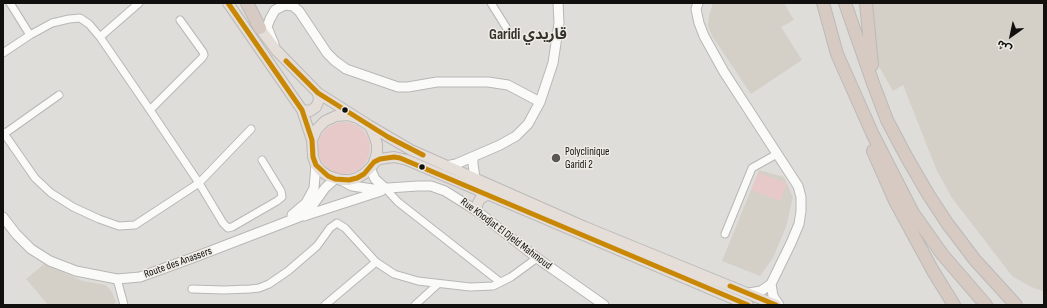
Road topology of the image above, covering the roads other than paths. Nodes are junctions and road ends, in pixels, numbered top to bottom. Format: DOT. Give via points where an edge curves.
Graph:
graph roads {
  1 [pos="10,3"];
  2 [pos="139,3"];
  3 [pos="228,3"];
  4 [pos="242,3"];
  5 [pos="246,3"];
  6 [pos="491,3"];
  7 [pos="558,3"];
  8 [pos="698,3"];
  9 [pos="823,3"];
  10 [pos="845,3"];
  11 [pos="866,3"];
  12 [pos="180,20"];
  13 [pos="506,27"];
  14 [pos="260,28"];
  15 [pos="30,35"];
  16 [pos="100,37"];
  17 [pos="276,50"];
  18 [pos="3,53"];
  19 [pos="837,54"];
  20 [pos="874,86"];
  21 [pos="318,93"];
  22 [pos="59,95"];
  23 [pos="540,102"];
  24 [pos="150,110"];
  25 [pos="302,110"];
  26 [pos="358,118"];
  27 [pos="370,126"];
  28 [pos="251,129"];
  29 [pos="4,133"];
  30 [pos="312,140"];
  31 [pos="777,154"];
  32 [pos="473,157"];
  33 [pos="262,160"];
  34 [pos="316,165"];
  35 [pos="372,165"];
  36 [pos="446,166"];
  37 [pos="475,178"];
  38 [pos="338,180"];
  39 [pos="199,183"];
  40 [pos="386,189"];
  41 [pos="488,194"];
  42 [pos="477,211"];
  43 [pos="3,216"];
  44 [pos="299,217"];
  45 [pos="274,226"];
  46 [pos="725,234"];
  47 [pos="537,258"];
  48 [pos="376,262"];
  49 [pos="117,279"];
  50 [pos="500,282"];
  51 [pos="438,284"];
  52 [pos="771,284"];
  53 [pos="192,289"];
  54 [pos="749,293"];
  55 [pos="600,303"];
  56 [pos="1016,303"];
  57 [pos="124,305"];
  58 [pos="325,305"];
  59 [pos="415,305"];
  60 [pos="748,305"];
  61 [pos="778,305"];
  62 [pos="954,305"];
  63 [pos="986,305"];
  1 -- 15 [label="street"];
  2 -- 16 [label="street"];
  3 -- 25 [label="main road"];
  4 -- 14 [label="main road"];
  5 -- 14 [label="highway"];
  6 -- 13 [label="street"];
  7 -- 23 [label="street" via="560,24 553,63"];
  8 -- 31 [label="street" via="696,9 704,36"];
  9 -- 19 [label="highway"];
  10 -- 20 [label="highway"];
  11 -- 20 [label="highway"];
  12 -- 24 [label="street" via="204,55"];
  14 -- 17 [label="main road"];
  15 -- 16 [label="street" via="52,23 80,18"];
  15 -- 18 [label="street"];
  16 -- 24 [label="street"];
  17 -- 21 [label="main road"];
  17 -- 23 [label="street" via="267,27 270,19 275,10 285,5 293,6 327,53 346,69 398,87 437,82 488,82 508,85"];
  19 -- 62 [label="highway" via="860,121 895,201"];
  19 -- 63 [label="highway" via="873,135 913,213 942,254"];
  20 -- 56 [label="highway" via="887,120 928,194 975,260"];
  21 -- 25 [label="main road" via="316,107 310,111"];
  21 -- 26 [label="main road"];
  22 -- 29 [label="street"];
  23 -- 32 [label="street" via="528,124 516,136"];
  24 -- 39 [label="street"];
  25 -- 30 [label="main road"];
  26 -- 27 [label="main road"];
  26 -- 30 [label="main road" via="348,115 336,116 325,121 317,129"];
  27 -- 35 [label="main road" via="377,144 377,153"];
  27 -- 36 [label="main road" via="411,150"];
  28 -- 39 [label="street"];
  29 -- 39 [label="street" via="35,178 51,192 73,207 119,226 135,225"];
  30 -- 34 [label="main road"];
  31 -- 46 [label="street" via="752,168"];
  31 -- 52 [label="street" via="798,186 801,211 799,224"];
  32 -- 36 [label="street"];
  32 -- 37 [label="street"];
  33 -- 39 [label="street" via="282,197 232,227 228,228 223,223"];
  34 -- 38 [label="main road" via="328,176"];
  34 -- 45 [label="street" via="314,188 306,203 297,212"];
  35 -- 38 [label="main road" via="357,178"];
  35 -- 40 [label="street" via="375,178"];
  35 -- 41 [label="main road" via="387,157 400,158"];
  36 -- 37 [label="main road"];
  37 -- 54 [label="main road" via="586,227"];
  38 -- 40 [label="street" via="356,186"];
  38 -- 44 [label="street" via="325,188 310,209"];
  40 -- 42 [label="street, Rue Khodjat El Djeld Mahmoud" via="431,186 451,194"];
  40 -- 44 [label="street"];
  40 -- 50 [label="street" via="398,202"];
  41 -- 42 [label="main road" via="480,199"];
  41 -- 60 [label="main road"];
  42 -- 47 [label="street, Rue Khodjat El Djeld Mahmoud"];
  43 -- 49 [label="street, Route des Anassers" via="31,249 50,261 76,271"];
  44 -- 45 [label="street"];
  45 -- 49 [label="street, Route des Anassers" via="140,277"];
  47 -- 50 [label="street"];
  47 -- 55 [label="street, Rue Khodjat El Djeld Mahmoud"];
  48 -- 51 [label="street" via="394,274"];
  48 -- 53 [label="street" via="345,228 337,223 330,228 317,246 269,284 250,289"];
  48 -- 58 [label="street"];
  49 -- 57 [label="street"];
  50 -- 51 [label="street" via="493,286 470,287"];
  51 -- 59 [label="street"];
  52 -- 54 [label="street" via="761,291"];
  52 -- 61 [label="street"];
  54 -- 61 [label="main road"];
}
